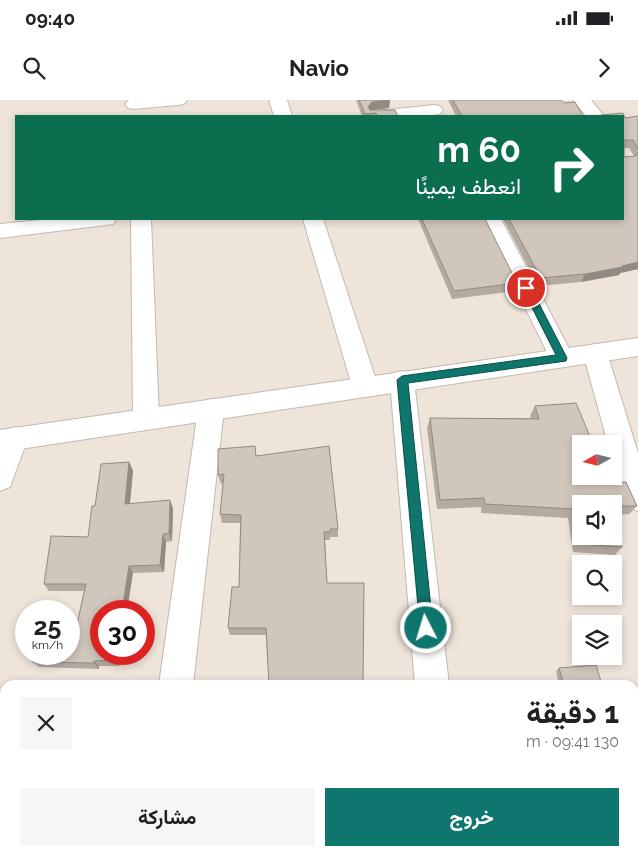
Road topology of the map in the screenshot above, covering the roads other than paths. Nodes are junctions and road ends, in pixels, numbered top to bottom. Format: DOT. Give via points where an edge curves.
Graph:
graph roads {
  1 [pos="178,100"];
  2 [pos="278,100"];
  3 [pos="582,100"];
  4 [pos="134,107"];
  5 [pos="433,109"];
  6 [pos="283,115"];
  7 [pos="386,115"];
  8 [pos="594,115"];
  9 [pos="97,220"];
  10 [pos="141,220"];
  11 [pos="313,220"];
  12 [pos="492,220"];
  13 [pos="0,231"];
  14 [pos="638,347"];
  15 [pos="596,353"];
  16 [pos="562,358"];
  17 [pos="402,380"];
  18 [pos="364,386"];
  19 [pos="212,410"];
  20 [pos="146,419"];
  21 [pos="7,440"];
  22 [pos="0,480"];
  23 [pos="638,499"];
  24 [pos="177,680"];
  25 [pos="432,680"];
  1 -- 4 [label="street"];
  2 -- 6 [label="street"];
  3 -- 8 [label="street"];
  5 -- 7 [label="street"];
  9 -- 13 [label="street"];
  10 -- 20 [label="street"];
  11 -- 18 [label="street"];
  12 -- 16 [label="street"];
  14 -- 15 [label="street"];
  15 -- 16 [label="street"];
  15 -- 23 [label="street"];
  16 -- 17 [label="street"];
  17 -- 18 [label="street"];
  17 -- 25 [label="street"];
  18 -- 19 [label="street"];
  19 -- 20 [label="street"];
  19 -- 24 [label="street"];
  20 -- 21 [label="street"];
  21 -- 22 [label="street"];
}
